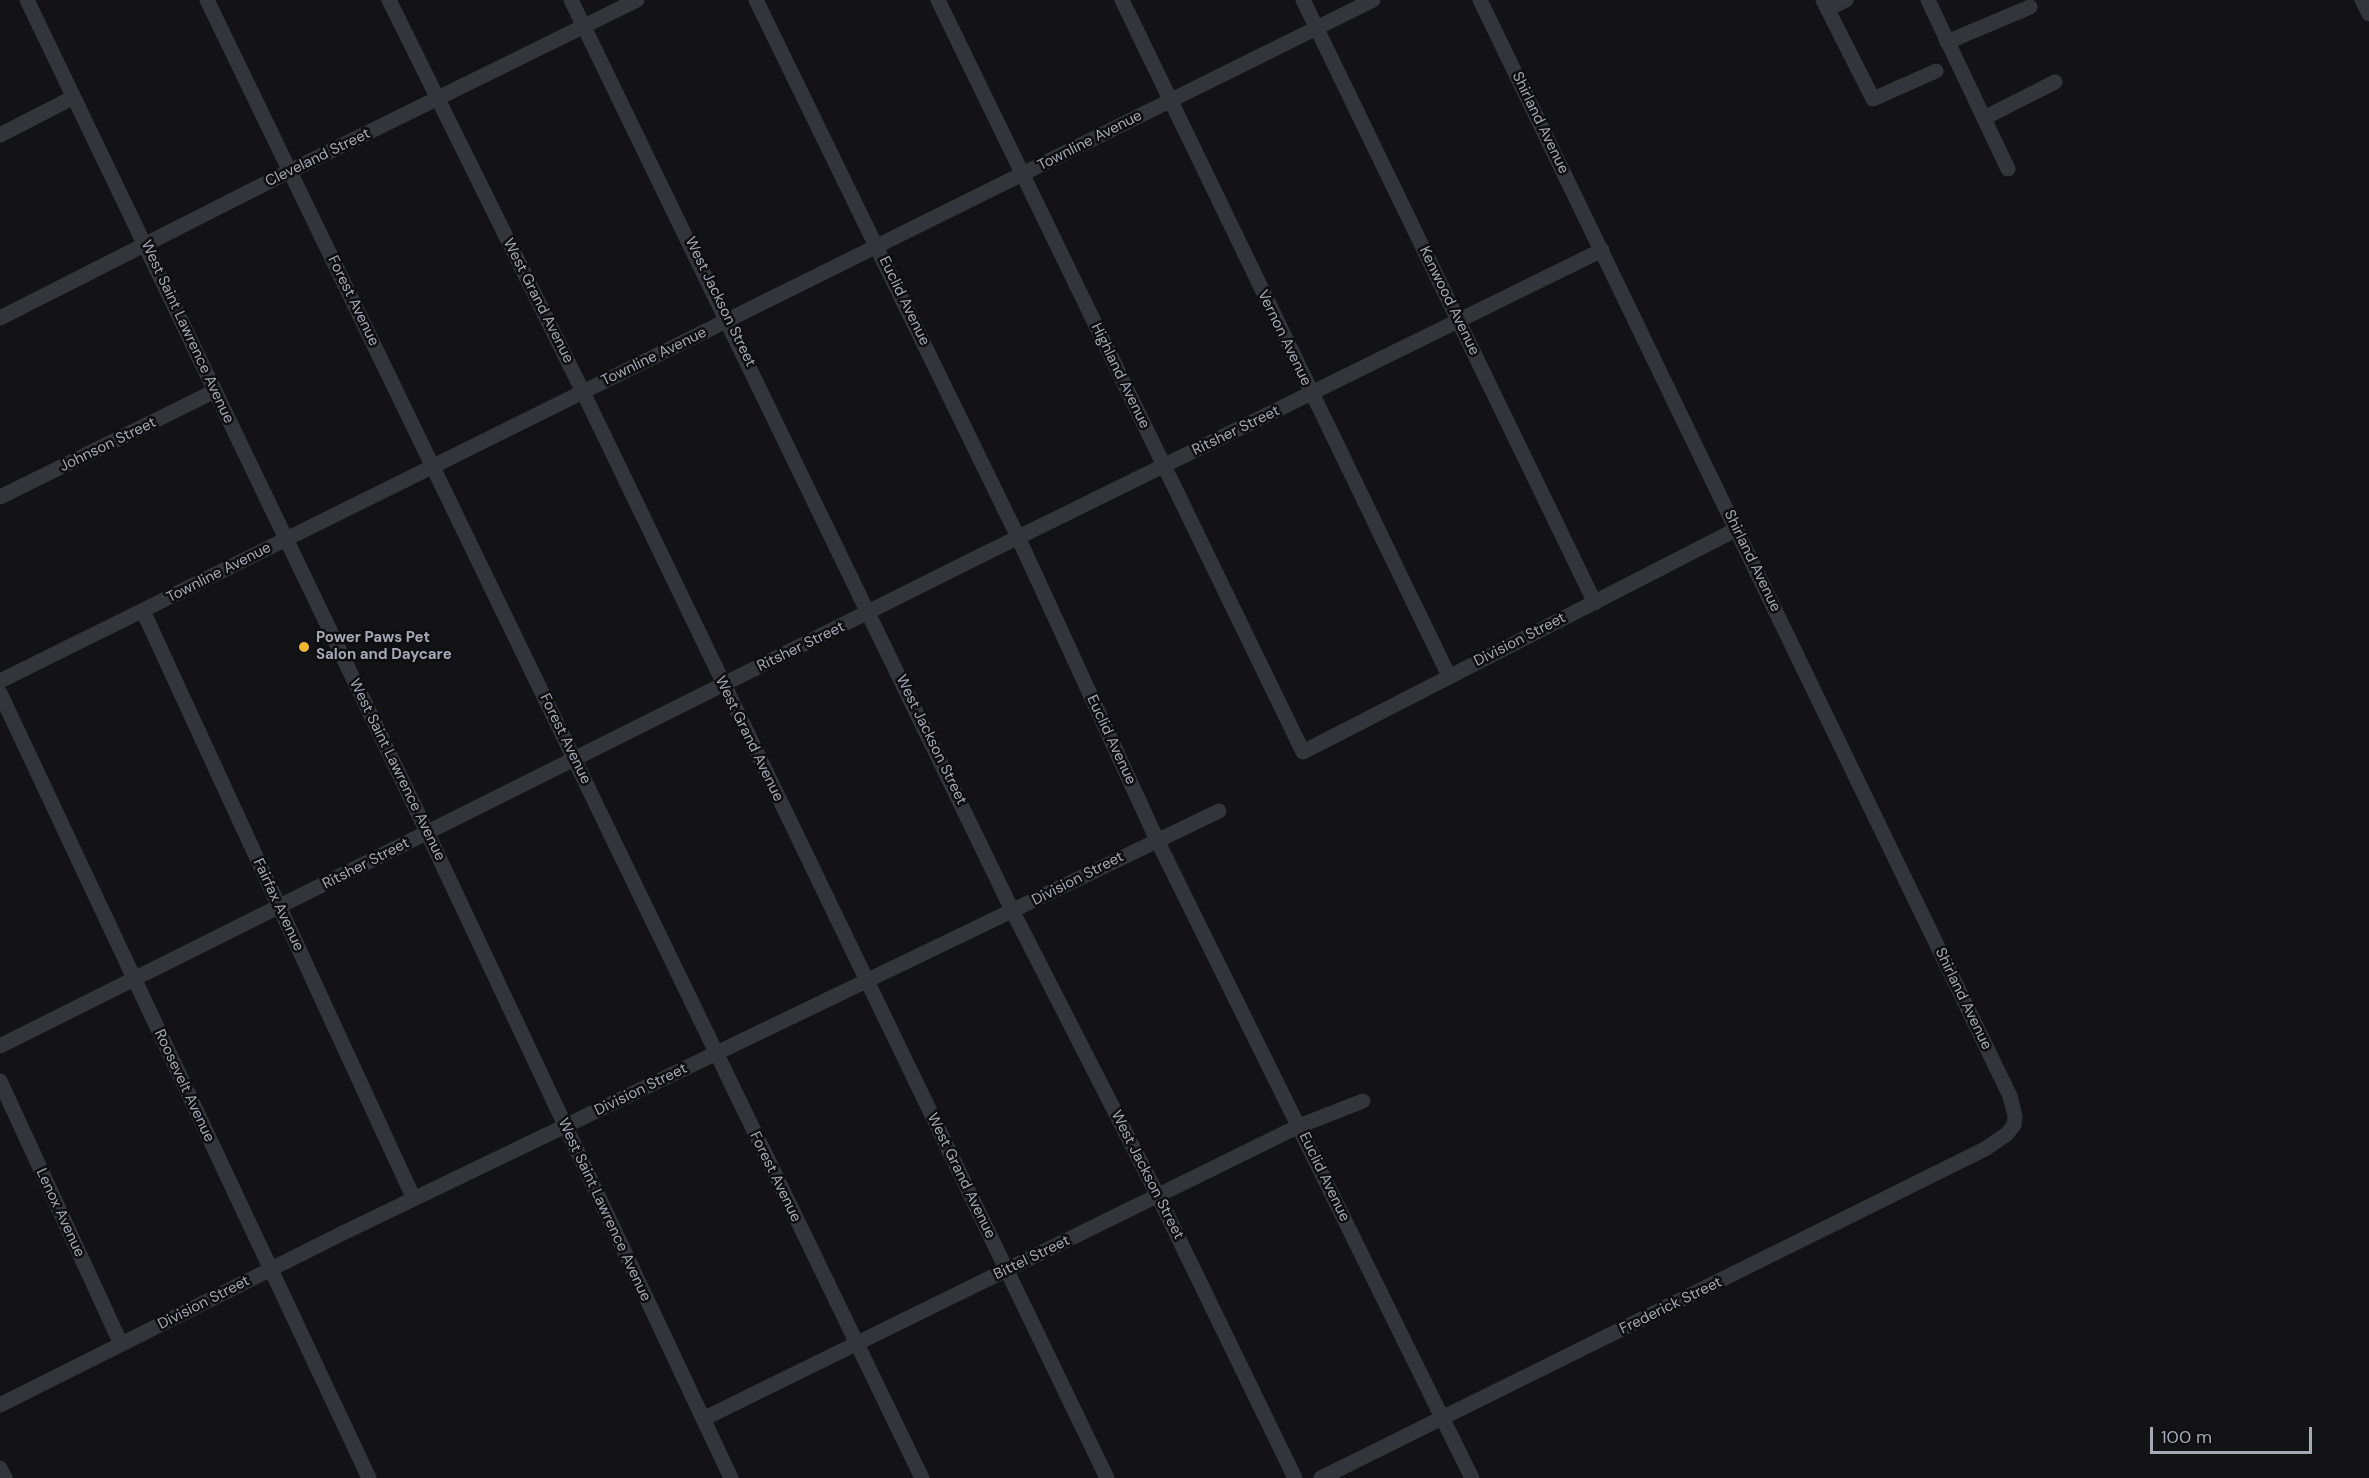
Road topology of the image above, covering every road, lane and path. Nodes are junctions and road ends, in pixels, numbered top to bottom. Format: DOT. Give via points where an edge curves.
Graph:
graph roads {
  1 [pos="27,0"];
  2 [pos="207,0"];
  3 [pos="389,0"];
  4 [pos="571,0"];
  5 [pos="637,0"];
  6 [pos="756,0"];
  7 [pos="938,0"];
  8 [pos="1122,0"];
  9 [pos="1303,0"];
  10 [pos="1373,0"];
  11 [pos="1480,0"];
  12 [pos="1846,0"];
  13 [pos="1928,0"];
  14 [pos="2362,0"];
  15 [pos="1826,4"];
  16 [pos="2030,7"];
  17 [pos="2369,14"];
  18 [pos="584,26"];
  19 [pos="1317,29"];
  20 [pos="1947,42"];
  21 [pos="1936,71"];
  22 [pos="2055,82"];
  23 [pos="72,98"];
  24 [pos="437,100"];
  25 [pos="1170,101"];
  26 [pos="1984,118"];
  27 [pos="0,135"];
  28 [pos="2008,169"];
  29 [pos="290,171"];
  30 [pos="1022,174"];
  31 [pos="146,245"];
  32 [pos="877,246"];
  33 [pos="1602,250"];
  34 [pos="0,318"];
  35 [pos="728,320"];
  36 [pos="1459,321"];
  37 [pos="215,392"];
  38 [pos="583,392"];
  39 [pos="1311,394"];
  40 [pos="433,465"];
  41 [pos="1164,467"];
  42 [pos="0,497"];
  43 [pos="1737,529"];
  44 [pos="1018,537"];
  45 [pos="285,539"];
  46 [pos="1594,603"];
  47 [pos="143,611"];
  48 [pos="870,613"];
  49 [pos="1449,676"];
  50 [pos="0,681"];
  51 [pos="723,685"];
  52 [pos="0,693"];
  53 [pos="1303,752"];
  54 [pos="574,759"];
  55 [pos="1219,811"];
  56 [pos="427,832"];
  57 [pos="1157,840"];
  58 [pos="279,907"];
  59 [pos="1013,912"];
  60 [pos="135,978"];
  61 [pos="865,981"];
  62 [pos="0,1046"];
  63 [pos="715,1054"];
  64 [pos="0,1081"];
  65 [pos="1363,1101"];
  66 [pos="2014,1125"];
  67 [pos="1299,1126"];
  68 [pos="564,1127"];
  69 [pos="1158,1196"];
  70 [pos="414,1199"];
  71 [pos="269,1270"];
  72 [pos="1007,1270"];
  73 [pos="121,1344"];
  74 [pos="857,1345"];
  75 [pos="0,1405"];
  76 [pos="1443,1418"];
  77 [pos="703,1419"];
  78 [pos="0,1468"];
  79 [pos="5,1478"];
  80 [pos="369,1478"];
  81 [pos="731,1478"];
  82 [pos="922,1478"];
  83 [pos="1107,1478"];
  84 [pos="1295,1478"];
  85 [pos="1321,1478"];
  86 [pos="1472,1478"];
  1 -- 23 [label="street, West Saint Lawrence Avenue"];
  2 -- 29 [label="street, Forest Avenue"];
  3 -- 24 [label="street, West Grand Avenue"];
  4 -- 18 [label="street, West Jackson Street"];
  5 -- 18 [label="street, Cleveland Street"];
  6 -- 32 [label="street, Euclid Avenue"];
  7 -- 30 [label="street, Highland Avenue"];
  8 -- 25 [label="street, Vernon Avenue"];
  9 -- 19 [label="street, Kenwood Avenue"];
  10 -- 19 [label="street, Townline Avenue"];
  11 -- 33 [label="street, Shirland Avenue"];
  12 -- 15 [label="street"];
  13 -- 20 [label="street"];
  14 -- 17 [label="street"];
  15 -- 21 [label="street" via="1873,99"];
  16 -- 20 [label="street"];
  18 -- 24 [label="street, Cleveland Street"];
  18 -- 35 [label="street, West Jackson Street"];
  19 -- 25 [label="street, Townline Avenue"];
  19 -- 36 [label="street, Kenwood Avenue"];
  20 -- 26 [label="street"];
  22 -- 26 [label="street"];
  23 -- 27 [label="street"];
  23 -- 31 [label="street, West Saint Lawrence Avenue"];
  24 -- 29 [label="street, Cleveland Street"];
  24 -- 38 [label="street, West Grand Avenue"];
  25 -- 30 [label="street, Townline Avenue"];
  25 -- 39 [label="street, Vernon Avenue"];
  26 -- 28 [label="street"];
  29 -- 31 [label="street, Cleveland Street"];
  29 -- 40 [label="street, Forest Avenue"];
  30 -- 32 [label="street, Townline Avenue"];
  30 -- 41 [label="street, Highland Avenue"];
  31 -- 34 [label="street, Cleveland Street"];
  31 -- 37 [label="street, West Saint Lawrence Avenue"];
  32 -- 35 [label="street, Townline Avenue"];
  32 -- 44 [label="street, Euclid Avenue"];
  33 -- 36 [label="street, Ritsher Street"];
  33 -- 43 [label="street, Shirland Avenue"];
  35 -- 38 [label="street, Townline Avenue"];
  35 -- 48 [label="street, West Jackson Street"];
  36 -- 39 [label="street, Ritsher Street"];
  36 -- 46 [label="street, Kenwood Avenue"];
  37 -- 42 [label="street, Johnson Street"];
  37 -- 45 [label="street, West Saint Lawrence Avenue"];
  38 -- 40 [label="street, Townline Avenue"];
  38 -- 51 [label="street, West Grand Avenue"];
  39 -- 41 [label="street, Ritsher Street"];
  39 -- 49 [label="street, Vernon Avenue"];
  40 -- 45 [label="street, Townline Avenue"];
  40 -- 54 [label="street, Forest Avenue"];
  41 -- 44 [label="street, Ritsher Street"];
  41 -- 53 [label="street, Highland Avenue"];
  43 -- 46 [label="street, Division Street"];
  43 -- 66 [label="street, Shirland Avenue" via="2010,1096"];
  44 -- 48 [label="street, Ritsher Street"];
  44 -- 57 [label="street, Euclid Avenue"];
  45 -- 47 [label="street, Townline Avenue"];
  45 -- 56 [label="street, West Saint Lawrence Avenue"];
  46 -- 49 [label="street, Division Street"];
  47 -- 50 [label="street, Townline Avenue"];
  47 -- 58 [label="street, Fairfax Avenue"];
  48 -- 51 [label="street, Ritsher Street"];
  48 -- 59 [label="street, West Jackson Street"];
  49 -- 53 [label="street, Division Street"];
  51 -- 54 [label="street, Ritsher Street"];
  51 -- 61 [label="street, West Grand Avenue"];
  52 -- 60 [label="street, Roosevelt Avenue"];
  54 -- 56 [label="street, Ritsher Street"];
  54 -- 63 [label="street, Forest Avenue"];
  55 -- 57 [label="street, Division Street"];
  56 -- 58 [label="street, Ritsher Street"];
  56 -- 68 [label="street, West Saint Lawrence Avenue"];
  57 -- 59 [label="street, Division Street"];
  57 -- 67 [label="street, Euclid Avenue"];
  58 -- 60 [label="street, Ritsher Street"];
  58 -- 70 [label="street, Fairfax Avenue"];
  59 -- 61 [label="street, Division Street"];
  59 -- 69 [label="street, West Jackson Street"];
  60 -- 62 [label="street, Ritsher Street"];
  60 -- 71 [label="street, Roosevelt Avenue"];
  61 -- 63 [label="street, Division Street"];
  61 -- 72 [label="street, West Grand Avenue"];
  63 -- 68 [label="street, Division Street"];
  63 -- 74 [label="street, Forest Avenue"];
  64 -- 73 [label="street, Lenox Avenue"];
  65 -- 67 [label="street, Bittel Street"];
  66 -- 76 [label="street, Frederick Street" via="1985,1149"];
  67 -- 69 [label="street, Bittel Street"];
  67 -- 76 [label="street, Euclid Avenue"];
  68 -- 70 [label="street, Division Street"];
  68 -- 77 [label="street, West Saint Lawrence Avenue"];
  69 -- 72 [label="street, Bittel Street"];
  69 -- 84 [label="street, West Jackson Street"];
  70 -- 71 [label="street, Division Street"];
  71 -- 73 [label="street, Division Street"];
  71 -- 80 [label="street, Roosevelt Avenue"];
  72 -- 74 [label="street, Bittel Street"];
  72 -- 83 [label="street, West Grand Avenue"];
  73 -- 75 [label="street, Division Street"];
  74 -- 77 [label="street, Bittel Street"];
  74 -- 82 [label="street, Forest Avenue"];
  76 -- 85 [label="street, Frederick Street"];
  76 -- 86 [label="street, Euclid Avenue"];
  77 -- 81 [label="street, West Saint Lawrence Avenue"];
  78 -- 79 [label="street"];
}
